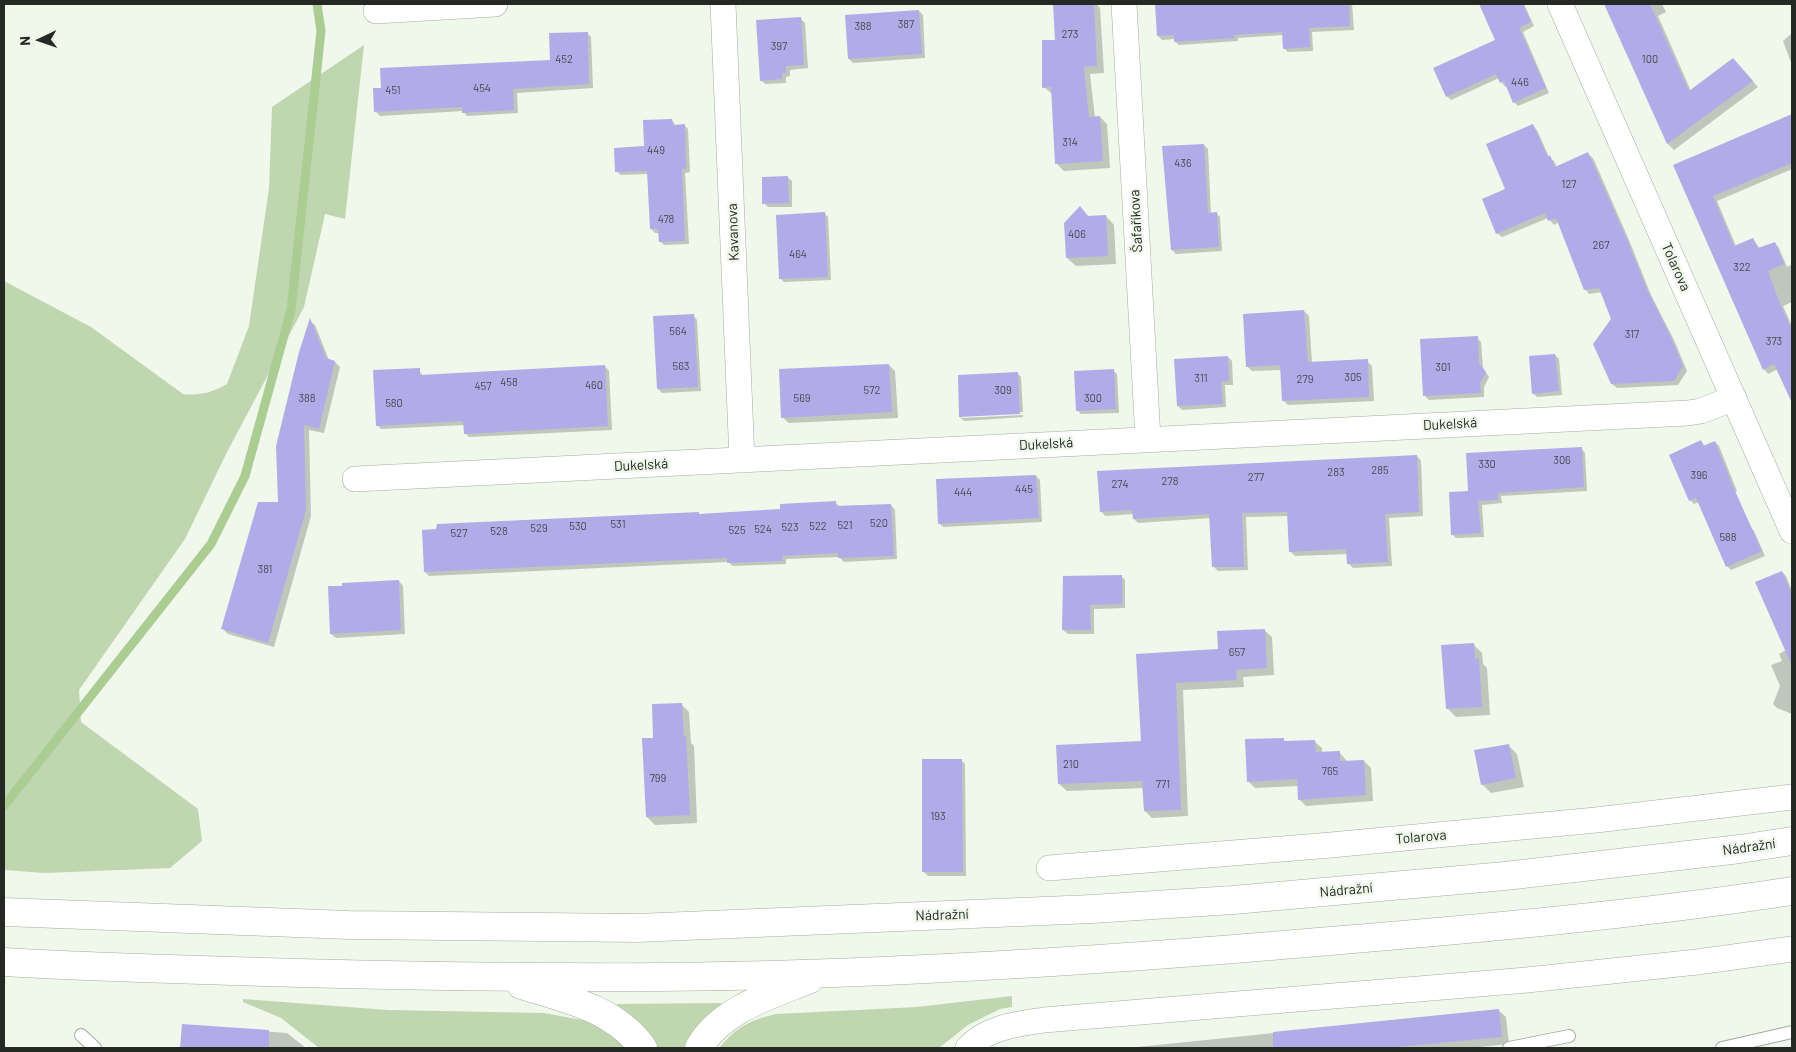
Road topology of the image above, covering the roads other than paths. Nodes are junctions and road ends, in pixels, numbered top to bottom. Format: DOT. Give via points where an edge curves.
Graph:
graph roads {
  1 [pos="495,4"];
  2 [pos="723,4"];
  3 [pos="1124,4"];
  4 [pos="1560,4"];
  5 [pos="376,10"];
  6 [pos="1734,398"];
  7 [pos="1148,439"];
  8 [pos="742,460"];
  9 [pos="355,479"];
  10 [pos="1792,531"];
  11 [pos="1792,797"];
  12 [pos="1792,841"];
  13 [pos="1049,868"];
  14 [pos="1792,891"];
  15 [pos="4,912"];
  16 [pos="1792,949"];
  17 [pos="4,962"];
  18 [pos="827,973"];
  19 [pos="496,977"];
  20 [pos="1792,1032"];
  21 [pos="81,1035"];
  22 [pos="1569,1036"];
  23 [pos="95,1048"];
  24 [pos="643,1048"];
  25 [pos="699,1048"];
  26 [pos="968,1048"];
  27 [pos="1509,1048"];
  28 [pos="1722,1048"];
  1 -- 5 [label="street"];
  2 -- 8 [label="street, Kavanova"];
  3 -- 7 [label="street, Šafaříkova"];
  4 -- 6 [label="street, Tolarova"];
  6 -- 7 [label="street, Dukelská" via="1688,413"];
  6 -- 10 [label="street, Tolarova"];
  7 -- 8 [label="street, Dukelská"];
  8 -- 9 [label="street, Dukelská"];
  11 -- 13 [label="street, Tolarova" via="1596,820"];
  12 -- 15 [label="main road, Nádražní" via="1505,876 1233,900 637,928 349,925"];
  14 -- 18 [label="main road" via="1484,928 1079,960"];
  16 -- 26 [label="street" via="1527,980 1044,1020 992,1031"];
  17 -- 19 [label="main road" via="276,973"];
  18 -- 19 [label="main road"];
  18 -- 25 [label="main road" via="745,1006 714,1029"];
  19 -- 24 [label="main road" via="601,1011 626,1029"];
  20 -- 28 [label="lane"];
  21 -- 23 [label="lane"];
  22 -- 27 [label="lane"];
}
